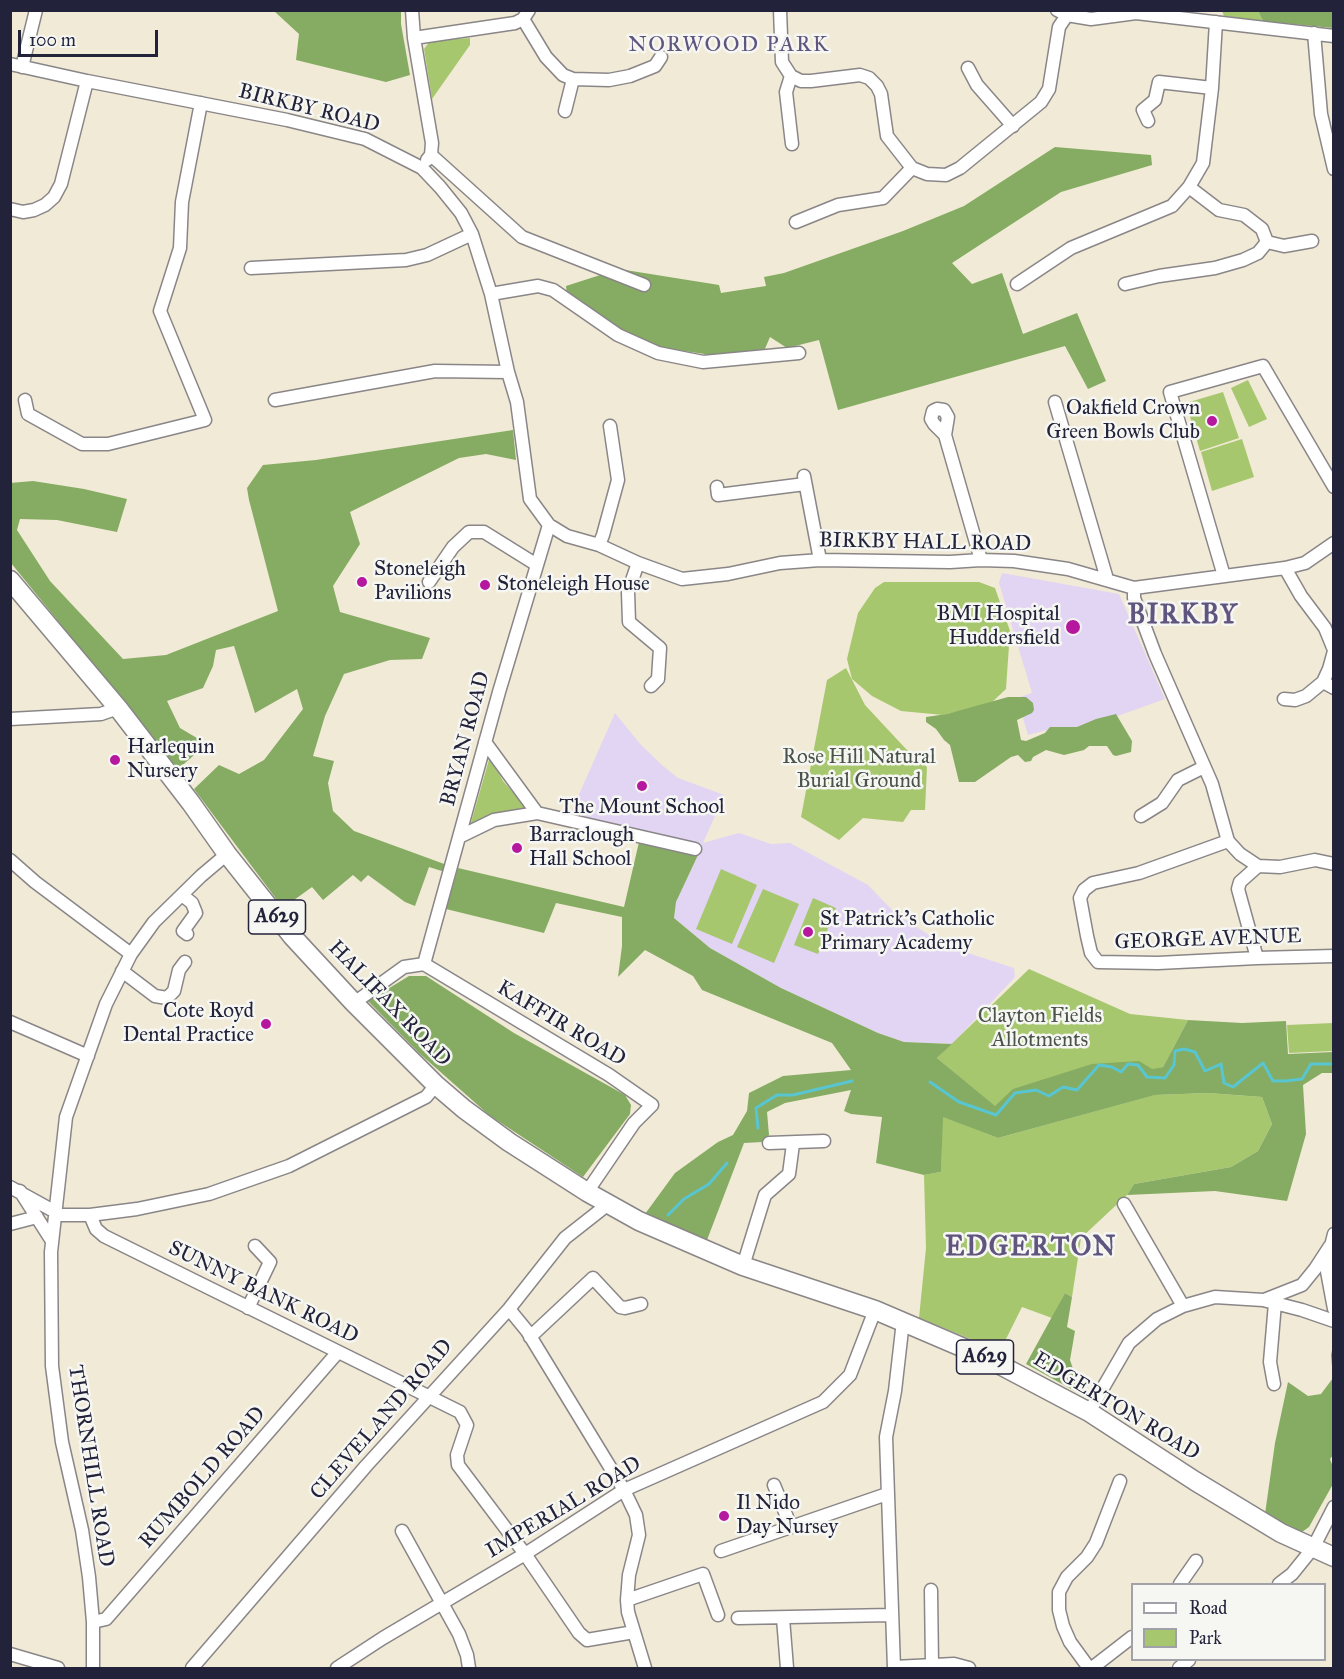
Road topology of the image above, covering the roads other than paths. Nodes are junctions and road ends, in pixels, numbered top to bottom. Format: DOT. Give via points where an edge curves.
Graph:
graph roads {
  1 [pos="36,10"];
  2 [pos="412,10"];
  3 [pos="780,10"];
  4 [pos="1062,13"];
  5 [pos="526,15"];
  6 [pos="1216,22"];
  7 [pos="1314,33"];
  8 [pos="1334,36"];
  9 [pos="414,38"];
  10 [pos="661,57"];
  11 [pos="16,65"];
  12 [pos="968,68"];
  13 [pos="791,76"];
  14 [pos="573,79"];
  15 [pos="87,81"];
  16 [pos="1212,88"];
  17 [pos="201,103"];
  18 [pos="565,111"];
  19 [pos="1148,121"];
  20 [pos="1013,126"];
  21 [pos="792,144"];
  22 [pos="431,155"];
  23 [pos="422,168"];
  24 [pos="912,168"];
  25 [pos="1333,168"];
  26 [pos="1189,187"];
  27 [pos="10,209"];
  28 [pos="796,222"];
  29 [pos="472,234"];
  30 [pos="1312,241"];
  31 [pos="1267,242"];
  32 [pos="251,268"];
  33 [pos="1017,284"];
  34 [pos="1125,284"];
  35 [pos="644,285"];
  36 [pos="491,294"];
  37 [pos="799,353"];
  38 [pos="508,372"];
  39 [pos="25,400"];
  40 [pos="275,400"];
  41 [pos="1055,402"];
  42 [pos="205,420"];
  43 [pos="610,426"];
  44 [pos="215,430"];
  45 [pos="945,435"];
  46 [pos="1334,487"];
  47 [pos="718,495"];
  48 [pos="530,499"];
  49 [pos="549,525"];
  50 [pos="1334,543"];
  51 [pos="598,545"];
  52 [pos="820,560"];
  53 [pos="981,560"];
  54 [pos="638,563"];
  55 [pos="537,565"];
  56 [pos="1285,568"];
  57 [pos="1224,576"];
  58 [pos="1107,579"];
  59 [pos="10,580"];
  60 [pos="429,582"];
  61 [pos="1134,588"];
  62 [pos="1334,650"];
  63 [pos="658,684"];
  64 [pos="1328,685"];
  65 [pos="1284,699"];
  66 [pos="118,708"];
  67 [pos="10,720"];
  68 [pos="485,742"];
  69 [pos="1204,767"];
  70 [pos="537,813"];
  71 [pos="1141,816"];
  72 [pos="459,837"];
  73 [pos="1228,841"];
  74 [pos="695,849"];
  75 [pos="227,854"];
  76 [pos="10,860"];
  77 [pos="1334,864"];
  78 [pos="1258,866"];
  79 [pos="182,895"];
  80 [pos="186,934"];
  81 [pos="131,954"];
  82 [pos="1334,956"];
  83 [pos="1257,958"];
  84 [pos="186,962"];
  85 [pos="424,964"];
  86 [pos="122,971"];
  87 [pos="354,1003"];
  88 [pos="10,1022"];
  89 [pos="88,1056"];
  90 [pos="436,1085"];
  91 [pos="824,1141"];
  92 [pos="769,1143"];
  93 [pos="793,1144"];
  94 [pos="15,1189"];
  95 [pos="587,1192"];
  96 [pos="57,1196"];
  97 [pos="607,1204"];
  98 [pos="1124,1204"];
  99 [pos="55,1212"];
  100 [pos="90,1215"];
  101 [pos="37,1217"];
  102 [pos="10,1224"];
  103 [pos="1332,1240"];
  104 [pos="52,1241"];
  105 [pos="689,1242"];
  106 [pos="255,1246"];
  107 [pos="743,1266"];
  108 [pos="1269,1301"];
  109 [pos="641,1304"];
  110 [pos="1183,1306"];
  111 [pos="248,1308"];
  112 [pos="509,1309"];
  113 [pos="1334,1309"];
  114 [pos="875,1310"];
  115 [pos="903,1321"];
  116 [pos="1334,1321"];
  117 [pos="530,1336"];
  118 [pos="338,1352"];
  119 [pos="1274,1384"];
  120 [pos="428,1395"];
  121 [pos="1089,1412"];
  122 [pos="1120,1481"];
  123 [pos="774,1485"];
  124 [pos="624,1490"];
  125 [pos="887,1494"];
  126 [pos="1334,1507"];
  127 [pos="791,1527"];
  128 [pos="402,1531"];
  129 [pos="1313,1548"];
  130 [pos="722,1551"];
  131 [pos="525,1554"];
  132 [pos="1334,1557"];
  133 [pos="1196,1561"];
  134 [pos="1181,1583"];
  135 [pos="1280,1583"];
  136 [pos="931,1590"];
  137 [pos="627,1600"];
  138 [pos="441,1604"];
  139 [pos="718,1615"];
  140 [pos="891,1615"];
  141 [pos="738,1618"];
  142 [pos="783,1618"];
  143 [pos="93,1622"];
  144 [pos="634,1632"];
  145 [pos="1131,1639"];
  146 [pos="10,1654"];
  147 [pos="933,1665"];
  148 [pos="58,1668"];
  149 [pos="93,1668"];
  150 [pos="192,1668"];
  151 [pos="337,1668"];
  152 [pos="469,1668"];
  153 [pos="645,1668"];
  154 [pos="786,1668"];
  155 [pos="894,1668"];
  156 [pos="969,1668"];
  157 [pos="1090,1668"];
  1 -- 11 [label="street"];
  2 -- 9 [label="street"];
  3 -- 13 [label="street" via="782,62"];
  4 -- 6 [label="street" via="1091,19 1136,13"];
  4 -- 20 [label="street" via="1049,89 1041,102"];
  5 -- 9 [label="street" via="515,23"];
  5 -- 14 [label="street" via="546,57 563,75"];
  6 -- 7 [label="street"];
  6 -- 16 [label="street"];
  7 -- 8 [label="street"];
  7 -- 25 [label="street" via="1321,114"];
  9 -- 22 [label="street" via="431,132"];
  10 -- 14 [label="street" via="655,66 630,76"];
  11 -- 15 [label="street, BIRKBY ROAD"];
  12 -- 20 [label="street" via="977,85"];
  13 -- 21 [label="street" via="786,92"];
  13 -- 24 [label="street" via="801,81 861,75 869,78 881,94 887,136"];
  14 -- 18 [label="street"];
  15 -- 17 [label="street, BIRKBY ROAD"];
  15 -- 27 [label="street" via="61,184 54,197 34,210"];
  16 -- 19 [label="street" via="1159,82 1155,100 1143,110"];
  16 -- 26 [label="street" via="1203,163"];
  17 -- 23 [label="street, BIRKBY ROAD" via="364,140"];
  17 -- 42 [label="street" via="182,202 180,248 160,311"];
  20 -- 24 [label="street" via="946,175"];
  22 -- 23 [label="street"];
  22 -- 35 [label="street" via="522,237"];
  23 -- 29 [label="street, BIRKBY ROAD" via="461,213"];
  24 -- 28 [label="street" via="883,198 838,205"];
  26 -- 31 [label="street" via="1219,210 1244,215 1262,229"];
  26 -- 33 [label="street" via="1172,206 1071,248"];
  29 -- 32 [label="street" via="427,255 406,260"];
  29 -- 36 [label="street, BIRKBY ROAD"];
  30 -- 31 [label="street" via="1284,246"];
  31 -- 34 [label="street" via="1258,253 1243,260"];
  36 -- 37 [label="street" via="538,286 553,290 618,335 658,353 703,362"];
  36 -- 38 [label="street, BIRKBY ROAD"];
  38 -- 40 [label="street" via="435,371"];
  38 -- 48 [label="street, BIRKBY ROAD" via="517,402"];
  39 -- 42 [label="street" via="28,414 82,444 108,444"];
  41 -- 58 [label="street"];
  42 -- 44 [label="street"];
  43 -- 51 [label="street" via="618,480"];
  45 -- 53 [label="street"];
  46 -- 57 [label="street" via="1263,366 1170,392"];
  47 -- 52 [label="street" via="804,480"];
  48 -- 49 [label="street, BIRKBY HALL ROAD"];
  49 -- 51 [label="street, BIRKBY HALL ROAD" via="567,536"];
  49 -- 55 [label="street, BRYAN ROAD"];
  50 -- 56 [label="street, BIRKBY HALL ROAD" via="1305,563"];
  51 -- 54 [label="street, BIRKBY HALL ROAD"];
  52 -- 53 [label="street, BIRKBY HALL ROAD"];
  52 -- 54 [label="street, BIRKBY HALL ROAD" via="682,579"];
  53 -- 58 [label="street, BIRKBY HALL ROAD" via="1057,567"];
  54 -- 63 [label="street" via="628,592 629,621 660,648"];
  55 -- 60 [label="street" via="484,532 469,532 453,547"];
  55 -- 68 [label="street, BRYAN ROAD"];
  56 -- 57 [label="street, BIRKBY HALL ROAD"];
  56 -- 62 [label="street" via="1325,628"];
  57 -- 61 [label="street, BIRKBY HALL ROAD"];
  58 -- 61 [label="street, BIRKBY HALL ROAD"];
  59 -- 66 [label="highway, HALIFAX ROAD / A629"];
  61 -- 69 [label="street" via="1134,598 1155,654"];
  62 -- 64 [label="street"];
  64 -- 65 [label="street" via="1295,700"];
  66 -- 67 [label="street" via="101,714"];
  66 -- 75 [label="highway, HALIFAX ROAD / A629"];
  68 -- 70 [label="street"];
  68 -- 72 [label="street, BRYAN ROAD"];
  69 -- 71 [label="street" via="1178,780 1162,803"];
  69 -- 73 [label="street"];
  70 -- 72 [label="street" via="494,820"];
  70 -- 74 [label="street"];
  72 -- 85 [label="street, BRYAN ROAD"];
  73 -- 78 [label="street"];
  73 -- 83 [label="street, GEORGE AVENUE" via="1139,873 1093,883 1084,890 1080,898 1091,953 1098,962"];
  75 -- 79 [label="street, THORNHILL ROAD"];
  75 -- 87 [label="highway, HALIFAX ROAD / A629" via="292,936"];
  76 -- 81 [label="street"];
  77 -- 78 [label="street" via="1315,860 1280,867"];
  78 -- 83 [label="street" via="1240,882 1238,889"];
  79 -- 80 [label="street" via="192,903 196,914 183,932"];
  79 -- 81 [label="street, THORNHILL ROAD" via="153,922"];
  81 -- 86 [label="street, THORNHILL ROAD"];
  82 -- 83 [label="street, GEORGE AVENUE"];
  84 -- 86 [label="street" via="167,998 155,996"];
  85 -- 87 [label="street" via="404,967"];
  85 -- 95 [label="street, KAFFIR ROAD" via="652,1104 634,1123"];
  86 -- 89 [label="street, THORNHILL ROAD"];
  87 -- 90 [label="highway, HALIFAX ROAD / A629"];
  88 -- 89 [label="street"];
  89 -- 96 [label="street, THORNHILL ROAD" via="66,1117"];
  90 -- 95 [label="highway, HALIFAX ROAD / A629" via="509,1142"];
  90 -- 100 [label="street" via="426,1096 289,1166 209,1194"];
  91 -- 93 [label="street"];
  92 -- 93 [label="street"];
  93 -- 107 [label="street" via="789,1174 765,1195"];
  94 -- 96 [label="street"];
  94 -- 99 [label="street"];
  94 -- 101 [label="street"];
  95 -- 97 [label="highway, HALIFAX ROAD / A629"];
  96 -- 99 [label="street, THORNHILL ROAD"];
  97 -- 105 [label="highway, HALIFAX ROAD / A629"];
  97 -- 112 [label="street, CLEVELAND ROAD" via="565,1238"];
  98 -- 110 [label="street"];
  99 -- 100 [label="street"];
  99 -- 104 [label="street, THORNHILL ROAD"];
  100 -- 111 [label="street, SUNNY BANK ROAD" via="104,1236"];
  101 -- 102 [label="street"];
  101 -- 104 [label="street"];
  103 -- 108 [label="street" via="1302,1285"];
  103 -- 113 [label="street" via="1326,1266"];
  104 -- 143 [label="street, THORNHILL ROAD" via="52,1366 62,1442 82,1530"];
  105 -- 107 [label="highway, EDGERTON ROAD / A629"];
  106 -- 111 [label="street" via="270,1262"];
  107 -- 114 [label="highway, EDGERTON ROAD / A629"];
  108 -- 110 [label="street" via="1215,1297"];
  108 -- 116 [label="street"];
  108 -- 119 [label="street"];
  109 -- 117 [label="street" via="620,1307 593,1278"];
  110 -- 121 [label="street" via="1157,1319 1128,1343"];
  111 -- 118 [label="street, SUNNY BANK ROAD"];
  112 -- 117 [label="street"];
  112 -- 120 [label="street, CLEVELAND ROAD"];
  114 -- 115 [label="highway, EDGERTON ROAD / A629"];
  114 -- 124 [label="street, IMPERIAL ROAD" via="850,1375 823,1402"];
  115 -- 121 [label="highway, EDGERTON ROAD / A629" via="985,1357"];
  115 -- 125 [label="street" via="886,1437"];
  117 -- 124 [label="street"];
  118 -- 120 [label="street, SUNNY BANK ROAD"];
  118 -- 143 [label="street, RUMBOLD ROAD" via="106,1619"];
  120 -- 131 [label="street, SUNNY BANK ROAD" via="460,1412 468,1425 457,1455 458,1465"];
  120 -- 150 [label="street, CLEVELAND ROAD"];
  121 -- 129 [label="highway, EDGERTON ROAD / A629" via="1204,1487"];
  122 -- 157 [label="street" via="1096,1543 1059,1592 1063,1626"];
  123 -- 127 [label="street"];
  124 -- 131 [label="street, IMPERIAL ROAD"];
  124 -- 137 [label="street" via="636,1515 639,1535"];
  125 -- 127 [label="street"];
  125 -- 140 [label="street"];
  126 -- 129 [label="street"];
  127 -- 130 [label="street"];
  128 -- 138 [label="street"];
  129 -- 132 [label="highway, A629"];
  129 -- 135 [label="street"];
  131 -- 138 [label="street, IMPERIAL ROAD"];
  131 -- 144 [label="street" via="587,1640"];
  133 -- 134 [label="street"];
  136 -- 147 [label="street"];
  137 -- 139 [label="street" via="703,1574"];
  137 -- 144 [label="street"];
  138 -- 151 [label="street, IMPERIAL ROAD"];
  138 -- 152 [label="street" via="459,1634"];
  140 -- 142 [label="street"];
  140 -- 155 [label="street"];
  141 -- 142 [label="street"];
  142 -- 154 [label="street"];
  143 -- 149 [label="street, THORNHILL ROAD"];
  144 -- 153 [label="street"];
  145 -- 157 [label="street"];
  146 -- 148 [label="street"];
  147 -- 155 [label="street"];
  147 -- 156 [label="street"];
}
